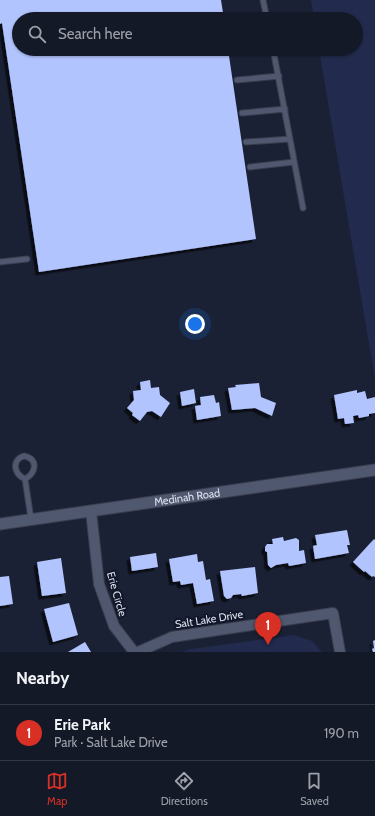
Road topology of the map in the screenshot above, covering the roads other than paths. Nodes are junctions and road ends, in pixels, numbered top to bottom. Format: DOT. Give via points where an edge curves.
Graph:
graph roads {
  1 [pos="263,0"];
  2 [pos="266,12"];
  3 [pos="275,56"];
  4 [pos="279,76"];
  5 [pos="237,80"];
  6 [pos="285,109"];
  7 [pos="242,113"];
  8 [pos="290,139"];
  9 [pos="246,142"];
  10 [pos="294,162"];
  11 [pos="250,167"];
  12 [pos="303,208"];
  13 [pos="27,259"];
  14 [pos="0,262"];
  15 [pos="375,470"];
  16 [pos="25,479"];
  17 [pos="91,511"];
  18 [pos="31,520"];
  19 [pos="0,524"];
  20 [pos="134,652"];
  21 [pos="138,652"];
  22 [pos="340,652"];
  1 -- 2 [label="lane"];
  3 -- 4 [label="lane"];
  4 -- 5 [label="lane"];
  4 -- 6 [label="lane"];
  6 -- 7 [label="lane"];
  6 -- 8 [label="lane"];
  8 -- 9 [label="lane"];
  8 -- 10 [label="lane"];
  10 -- 11 [label="lane"];
  10 -- 12 [label="lane"];
  13 -- 14 [label="lane"];
  15 -- 17 [label="street, Medinah Road"];
  16 -- 16 [label="lane" via="16,471 15,464 24,456 30,457 34,467 33,473"];
  16 -- 18 [label="lane"];
  17 -- 18 [label="street, Medinah Road"];
  17 -- 20 [label="street, Erie Circle" via="99,584 114,626"];
  18 -- 19 [label="street, Medinah Road"];
  21 -- 22 [label="street, Salt Lake Drive" via="172,637 333,613"];
}
